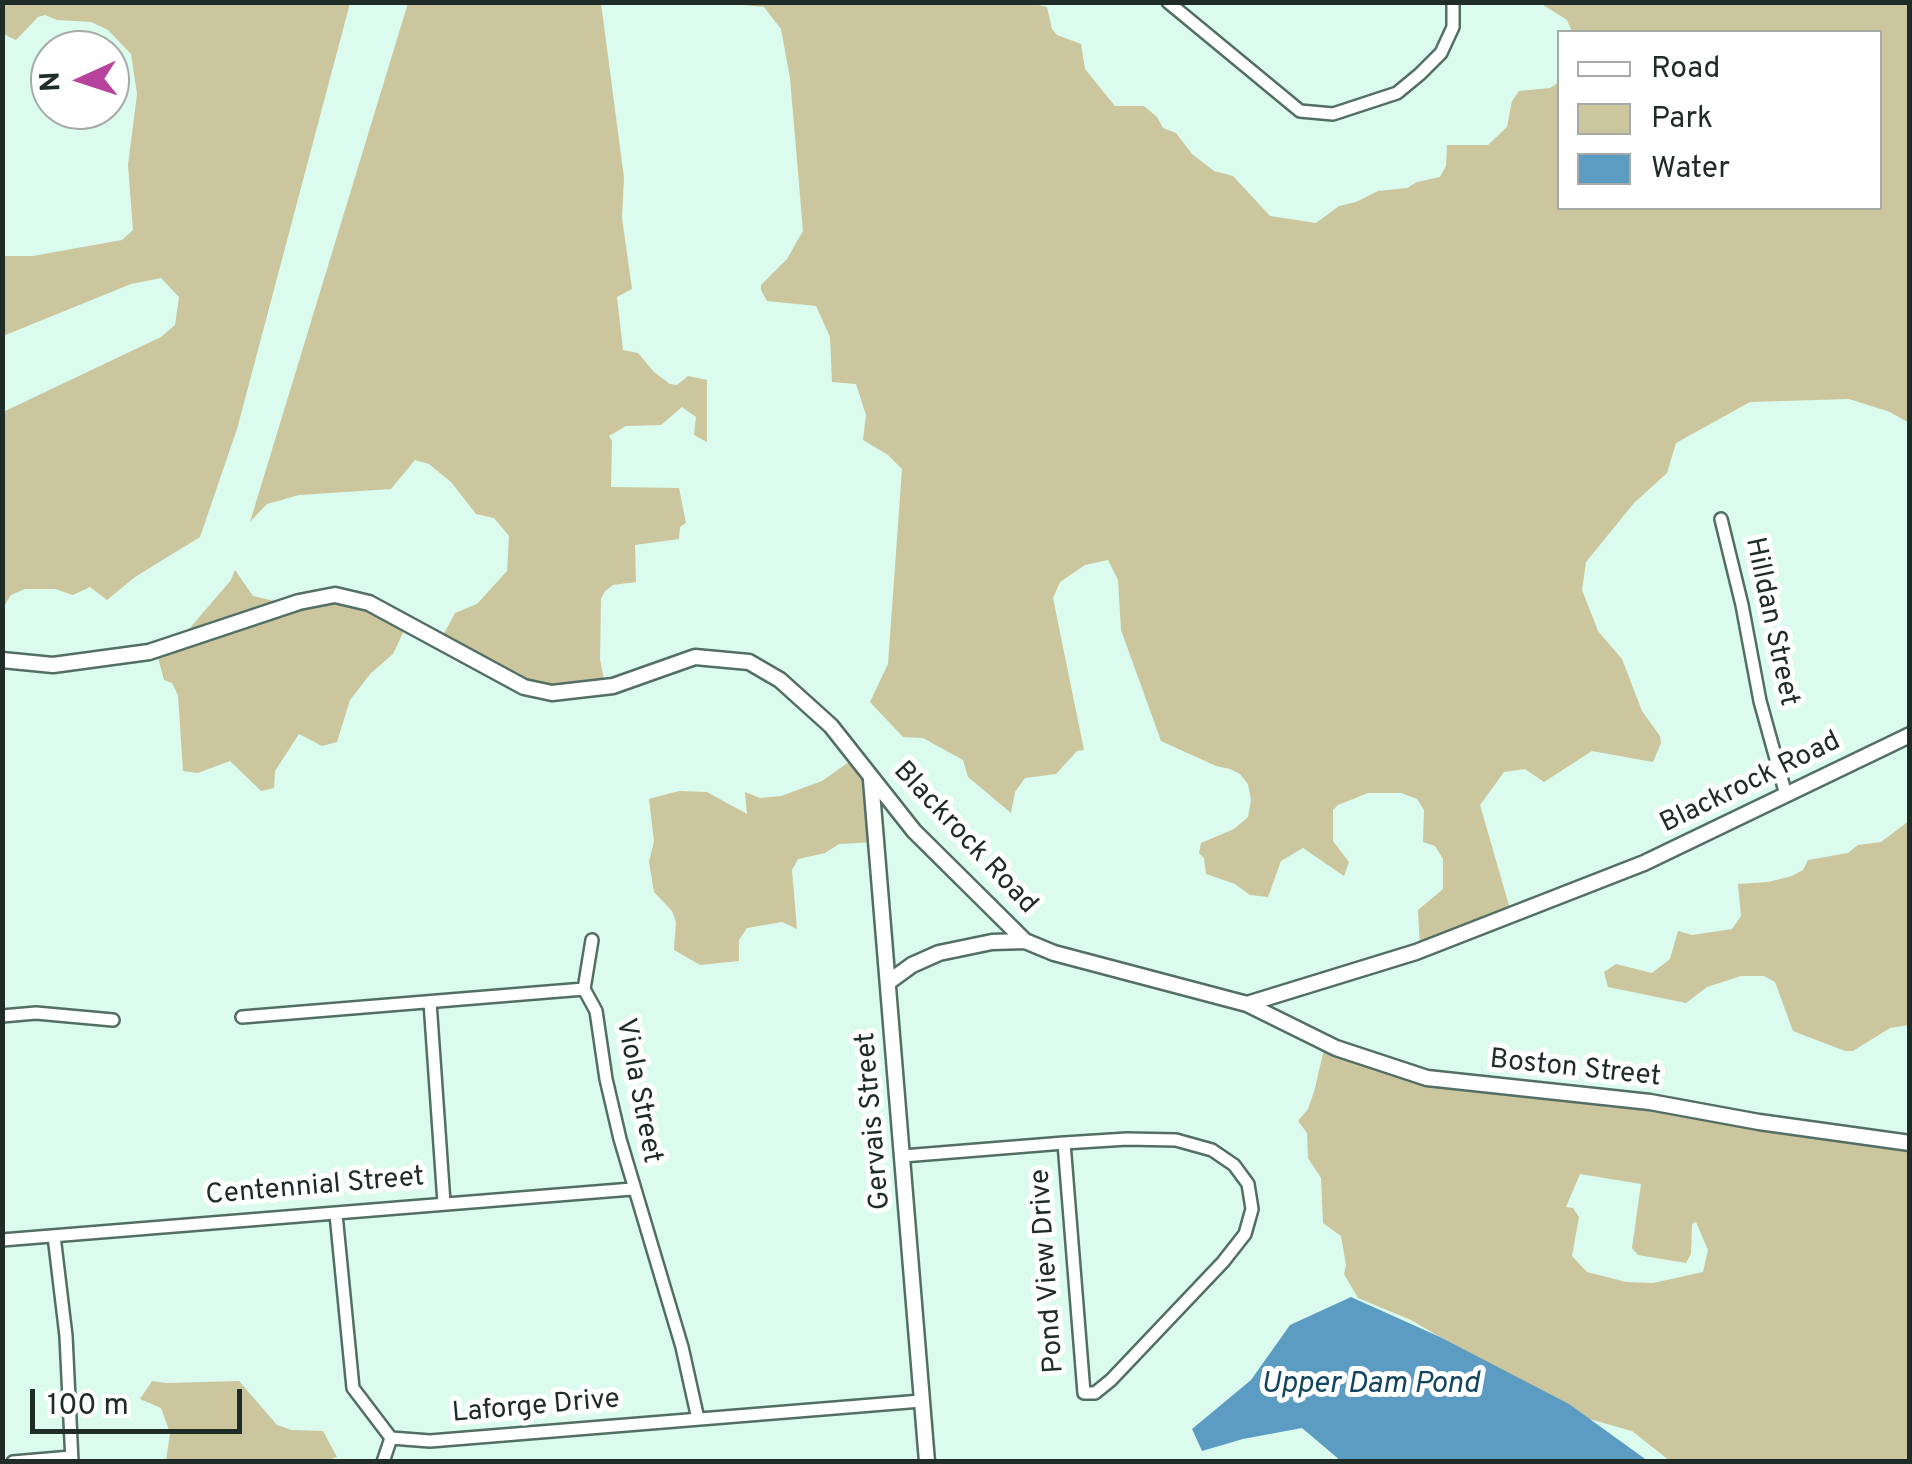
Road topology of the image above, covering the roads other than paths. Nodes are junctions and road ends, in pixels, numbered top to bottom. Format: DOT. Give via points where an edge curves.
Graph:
graph roads {
  1 [pos="1168,2"];
  2 [pos="1453,2"];
  3 [pos="1721,519"];
  4 [pos="2,660"];
  5 [pos="1910,735"];
  6 [pos="871,777"];
  7 [pos="1786,795"];
  8 [pos="592,940"];
  9 [pos="1026,941"];
  10 [pos="890,981"];
  11 [pos="584,989"];
  12 [pos="430,1002"];
  13 [pos="1246,1004"];
  14 [pos="2,1016"];
  15 [pos="242,1018"];
  16 [pos="113,1020"];
  17 [pos="1064,1143"];
  18 [pos="1910,1143"];
  19 [pos="903,1156"];
  20 [pos="632,1189"];
  21 [pos="444,1202"];
  22 [pos="336,1214"];
  23 [pos="54,1236"];
  24 [pos="2,1240"];
  25 [pos="921,1400"];
  26 [pos="698,1419"];
  27 [pos="391,1438"];
  28 [pos="72,1459"];
  29 [pos="13,1462"];
  30 [pos="382,1462"];
  31 [pos="927,1462"];
  1 -- 2 [label="street" via="1300,111 1334,114 1397,93 1420,74 1454,27"];
  3 -- 7 [label="street, Hilldan Street"];
  4 -- 6 [label="street, Blackrock Road" via="53,665 149,652 335,595 368,603 524,686 552,693 614,686 695,657 748,662 780,680 830,726"];
  5 -- 7 [label="street, Blackrock Road"];
  6 -- 9 [label="street, Blackrock Road" via="914,831"];
  6 -- 10 [label="street, Gervais Street"];
  7 -- 13 [label="street, Blackrock Road" via="1694,842 1416,952"];
  8 -- 11 [label="street"];
  9 -- 10 [label="street" via="939,952"];
  9 -- 13 [label="street, Blackrock Road"];
  10 -- 19 [label="street, Gervais Street"];
  11 -- 12 [label="street, Viola Street"];
  11 -- 20 [label="street, Viola Street" via="596,1011"];
  12 -- 15 [label="street, Viola Street"];
  12 -- 21 [label="street"];
  13 -- 18 [label="street, Boston Street" via="1336,1048 1428,1078 1650,1102"];
  14 -- 16 [label="street"];
  17 -- 17 [label="street, Pond View Drive" via="1176,1140 1212,1150 1248,1184 1252,1209 1245,1234 1223,1262 1095,1393 1084,1394"];
  17 -- 19 [label="street, Pond View Drive"];
  19 -- 25 [label="street, Gervais Street"];
  20 -- 21 [label="street, Centennial Street"];
  20 -- 26 [label="street, Viola Street" via="678,1330"];
  21 -- 22 [label="street, Centennial Street"];
  22 -- 23 [label="street, Centennial Street"];
  22 -- 27 [label="street" via="353,1388"];
  23 -- 24 [label="street, Centennial Street"];
  23 -- 28 [label="street"];
  25 -- 26 [label="street, Laforge Drive"];
  25 -- 31 [label="street, Gervais Street"];
  26 -- 27 [label="street, Laforge Drive" via="430,1441"];
  27 -- 30 [label="street"];
  28 -- 29 [label="street"];
}
